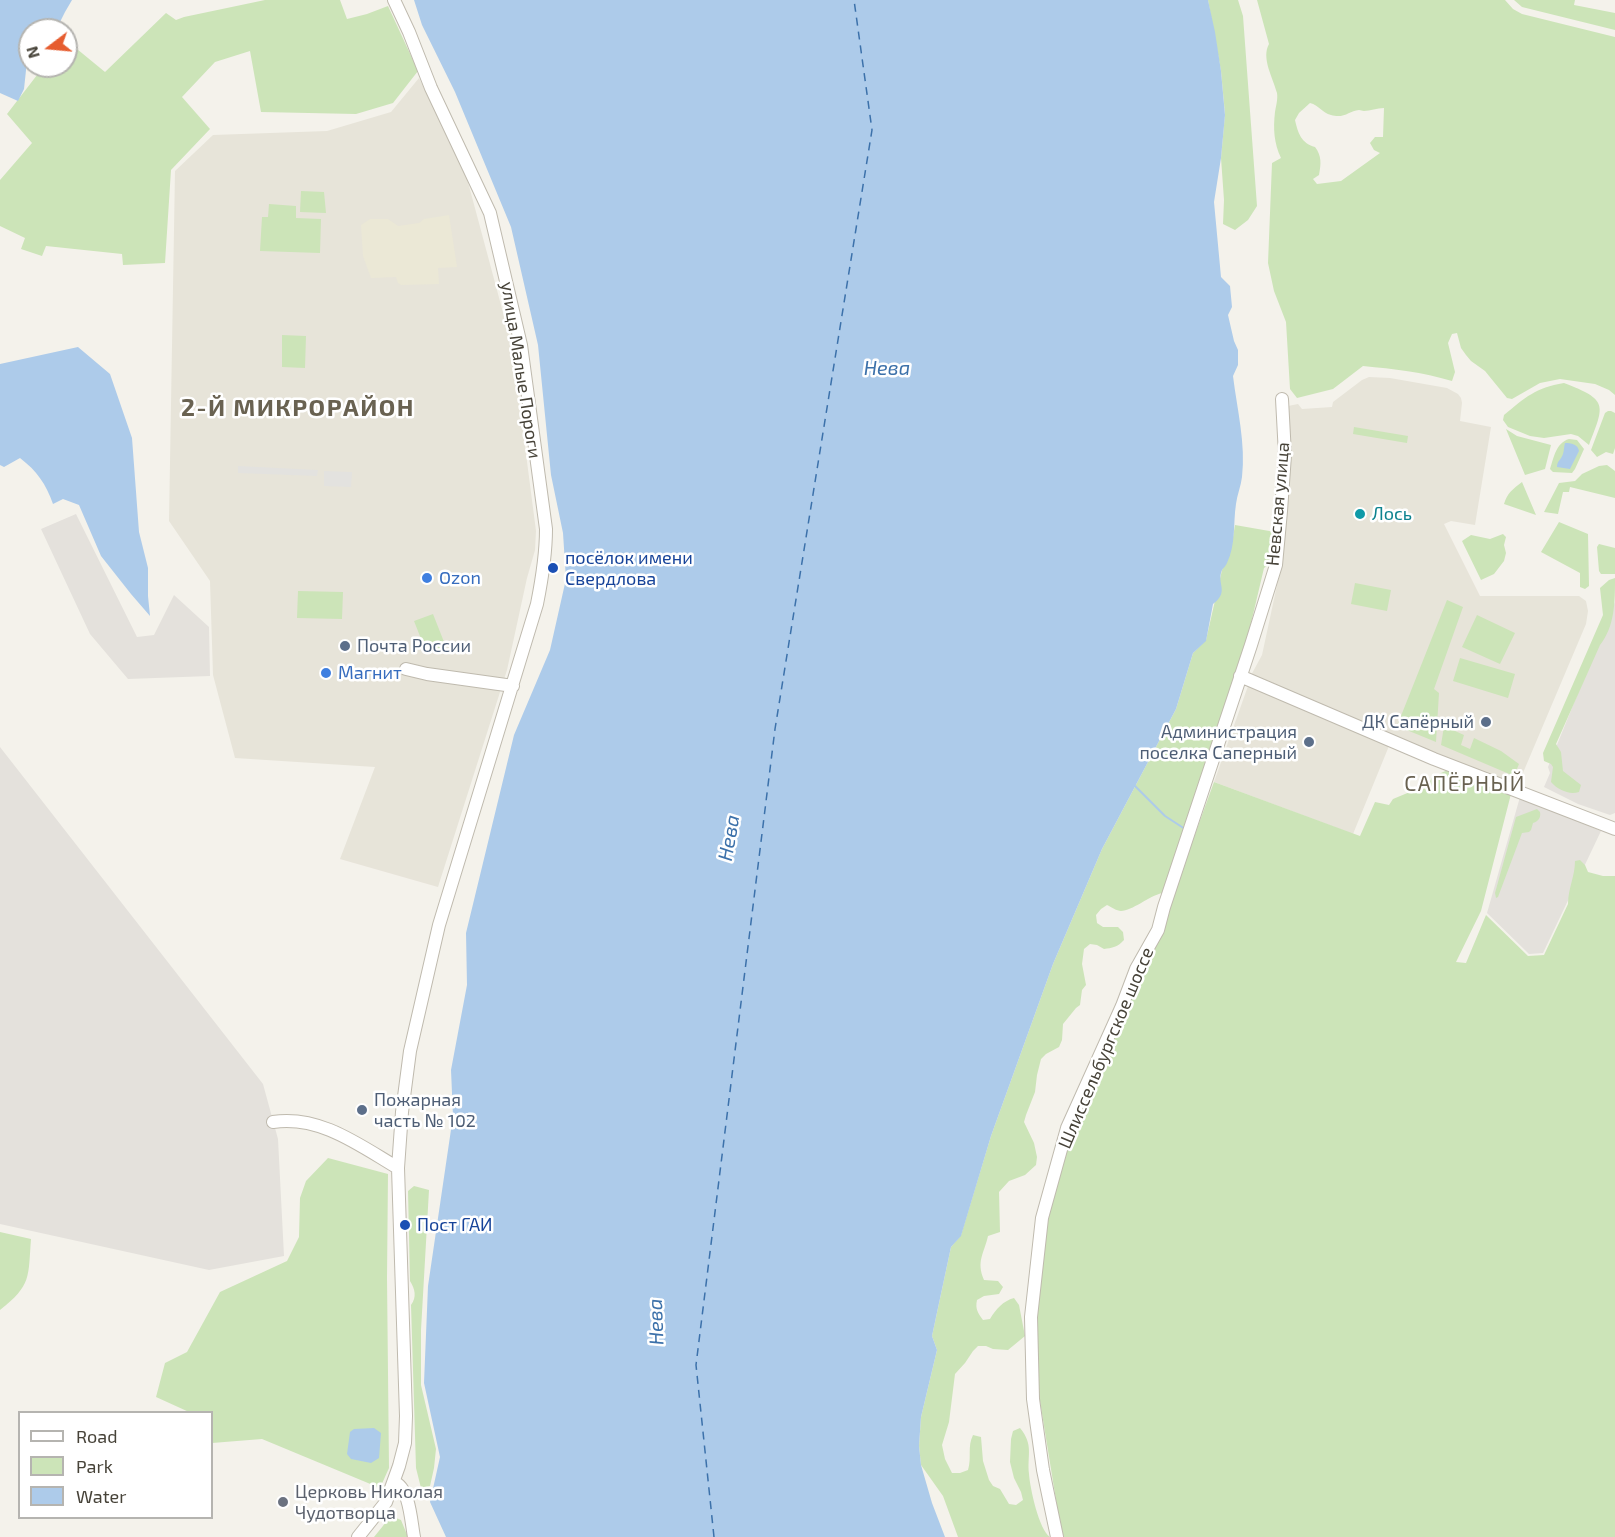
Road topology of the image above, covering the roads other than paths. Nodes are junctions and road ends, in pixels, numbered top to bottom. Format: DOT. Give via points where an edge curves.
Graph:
graph roads {
  1 [pos="394,0"];
  2 [pos="1282,399"];
  3 [pos="406,669"];
  4 [pos="1240,676"];
  5 [pos="513,686"];
  6 [pos="1615,829"];
  7 [pos="273,1122"];
  8 [pos="398,1168"];
  9 [pos="394,1482"];
  10 [pos="358,1537"];
  11 [pos="414,1537"];
  12 [pos="1057,1537"];
  1 -- 5 [label="street, улица Малые Пороги" via="490,213 520,345 546,529 537,604"];
  2 -- 4 [label="street, Невская улица" via="1285,455 1277,555"];
  3 -- 5 [label="street"];
  4 -- 6 [label="street" via="1434,759"];
  4 -- 12 [label="street, Шлиссельбургское шоссе" via="1158,930 1067,1128 1042,1218 1031,1317 1033,1400"];
  5 -- 8 [label="street, улица Малые Пороги" via="438,925 410,1051"];
  7 -- 8 [label="street" via="315,1124"];
  8 -- 9 [label="street, улица Малые Пороги" via="406,1416 405,1443"];
  9 -- 10 [label="street, улица Малые Пороги" via="386,1502"];
  9 -- 11 [label="street" via="405,1492"];
}
